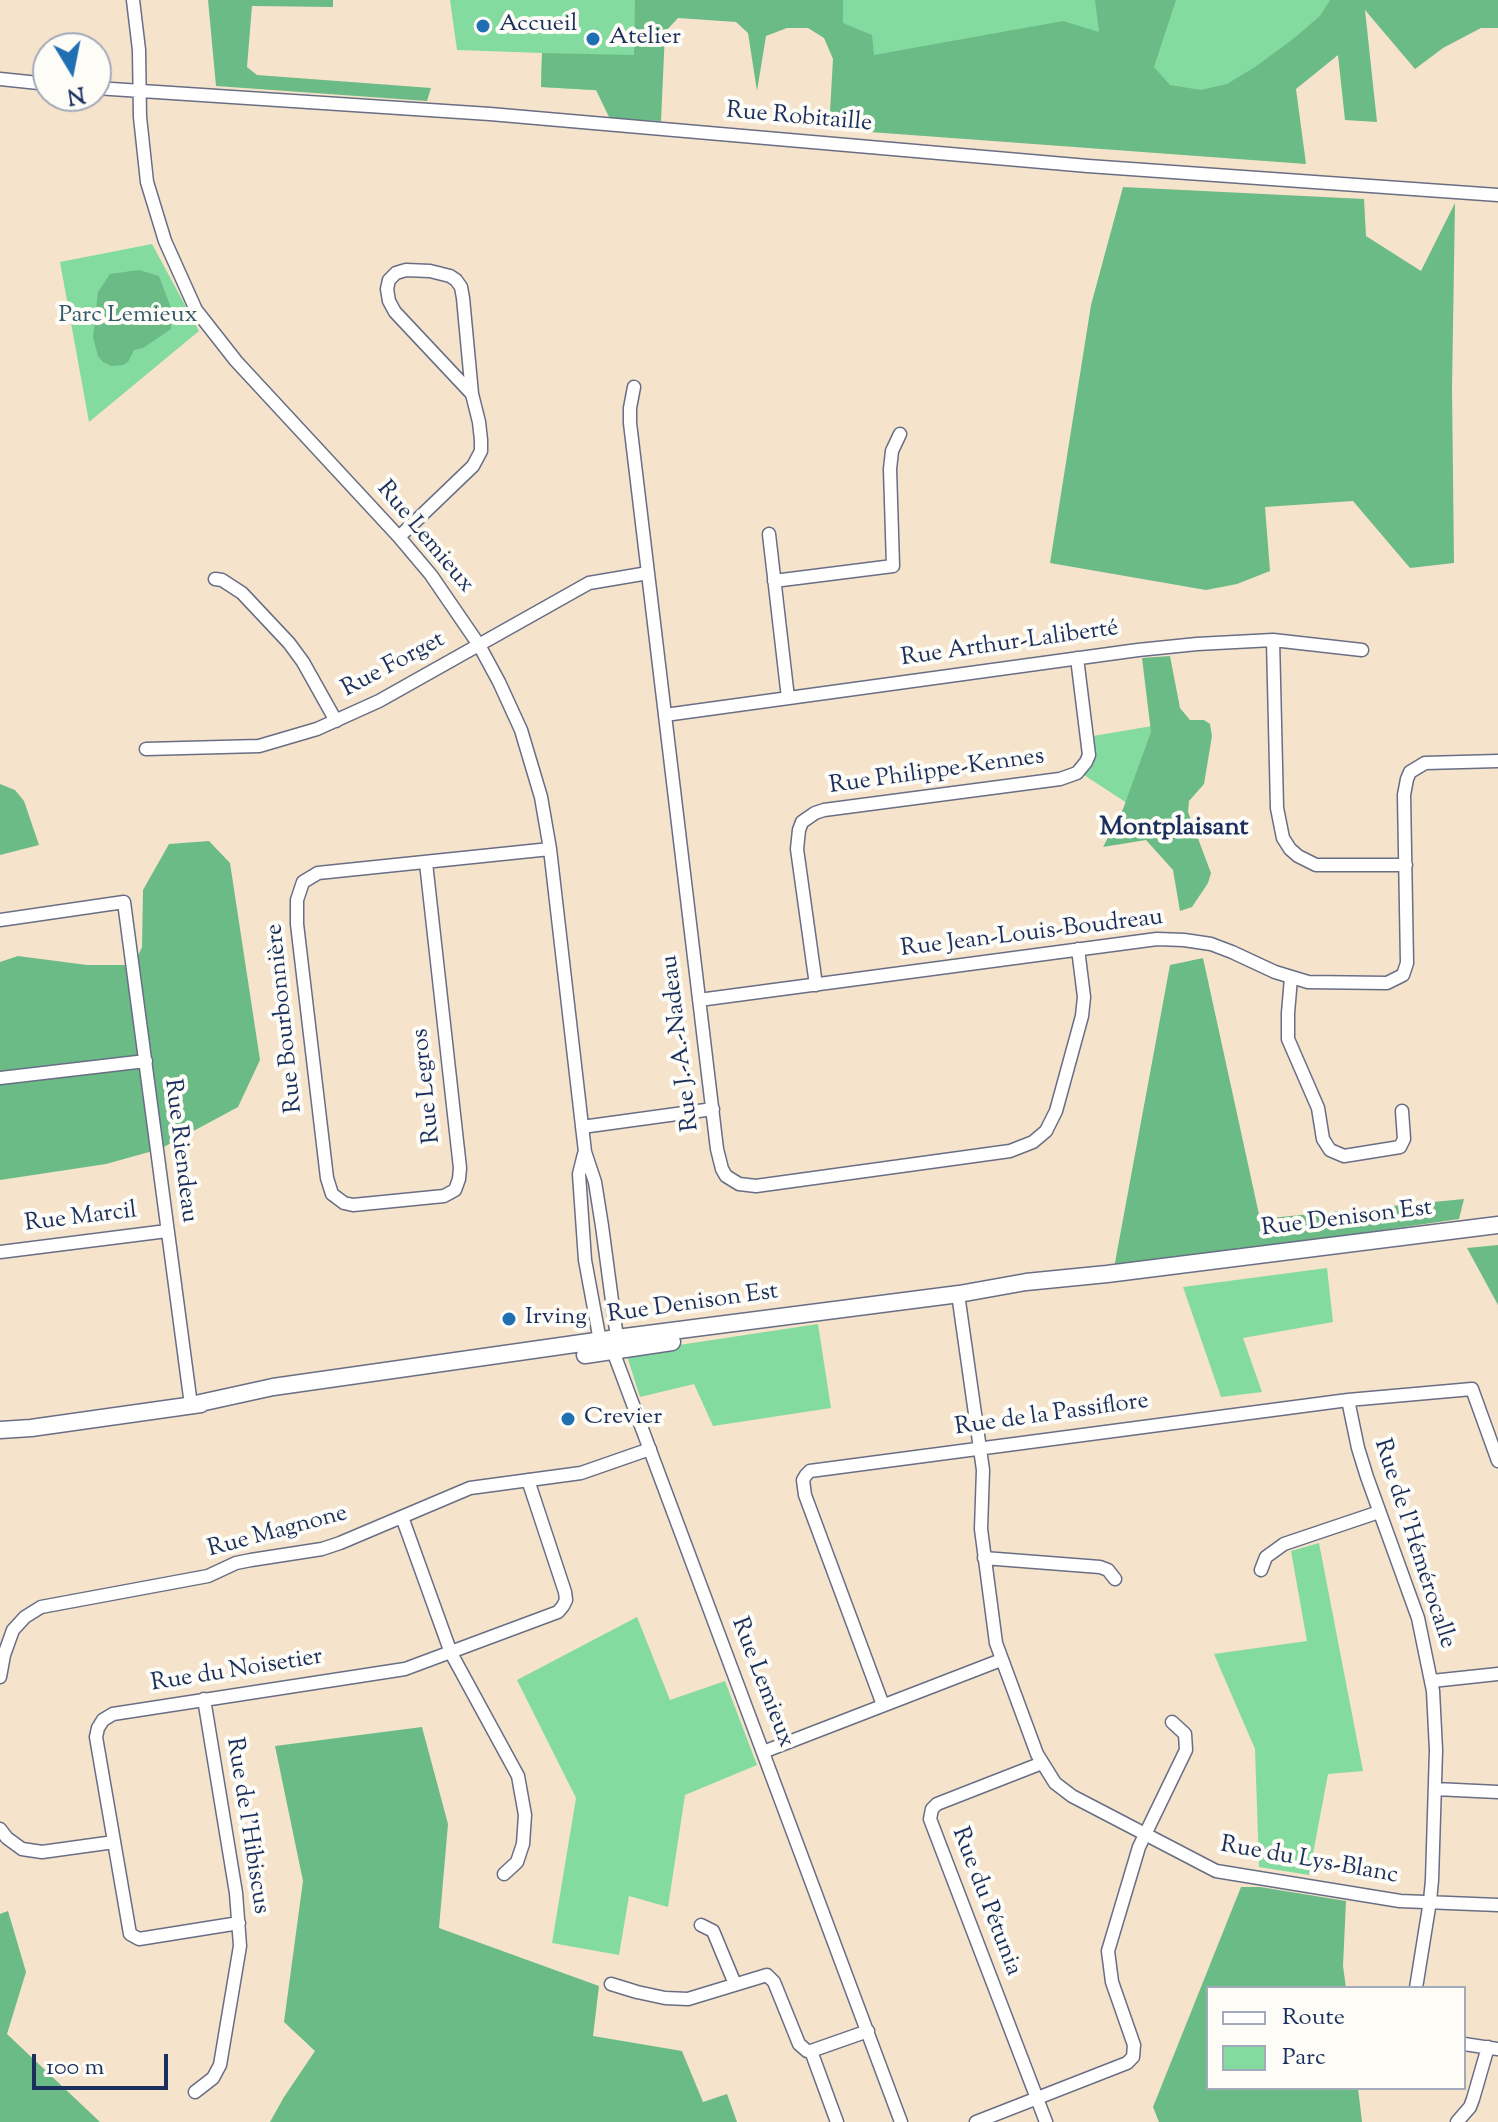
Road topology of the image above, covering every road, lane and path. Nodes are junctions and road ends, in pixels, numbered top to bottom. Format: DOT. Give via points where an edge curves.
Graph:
graph roads {
  1 [pos="133,0"];
  2 [pos="0,79"];
  3 [pos="32,82"];
  4 [pos="112,89"];
  5 [pos="139,91"];
  6 [pos="1498,195"];
  7 [pos="634,387"];
  8 [pos="472,394"];
  9 [pos="900,434"];
  10 [pos="769,534"];
  11 [pos="399,537"];
  12 [pos="648,573"];
  13 [pos="215,579"];
  14 [pos="774,581"];
  15 [pos="1273,640"];
  16 [pos="479,645"];
  17 [pos="1362,650"];
  18 [pos="1077,658"];
  19 [pos="788,698"];
  20 [pos="665,715"];
  21 [pos="336,721"];
  22 [pos="146,749"];
  23 [pos="1498,761"];
  24 [pos="550,849"];
  25 [pos="426,863"];
  26 [pos="1406,865"];
  27 [pos="0,920"];
  28 [pos="1078,949"];
  29 [pos="1291,978"];
  30 [pos="816,985"];
  31 [pos="699,1000"];
  32 [pos="146,1061"];
  33 [pos="0,1078"];
  34 [pos="713,1109"];
  35 [pos="1402,1111"];
  36 [pos="582,1127"];
  37 [pos="585,1152"];
  38 [pos="344,1203"];
  39 [pos="1498,1225"];
  40 [pos="167,1231"];
  41 [pos="0,1252"];
  42 [pos="1107,1274"];
  43 [pos="959,1301"];
  44 [pos="610,1343"];
  45 [pos="1348,1400"];
  46 [pos="191,1405"];
  47 [pos="0,1430"];
  48 [pos="980,1448"];
  49 [pos="650,1449"];
  50 [pos="1498,1461"];
  51 [pos="528,1480"];
  52 [pos="1379,1512"];
  53 [pos="402,1517"];
  54 [pos="984,1558"];
  55 [pos="1261,1570"];
  56 [pos="1115,1579"];
  57 [pos="451,1653"];
  58 [pos="1001,1660"];
  59 [pos="1498,1674"];
  60 [pos="0,1677"];
  61 [pos="1432,1681"];
  62 [pos="204,1699"];
  63 [pos="883,1705"];
  64 [pos="1172,1722"];
  65 [pos="763,1752"];
  66 [pos="1042,1763"];
  67 [pos="1435,1789"];
  68 [pos="1498,1792"];
  69 [pos="0,1829"];
  70 [pos="1146,1835"];
  71 [pos="114,1842"];
  72 [pos="504,1874"];
  73 [pos="1430,1901"];
  74 [pos="1498,1905"];
  75 [pos="239,1923"];
  76 [pos="701,1925"];
  77 [pos="611,1984"];
  78 [pos="735,1984"];
  79 [pos="1416,1986"];
  80 [pos="868,2031"];
  81 [pos="1466,2044"];
  82 [pos="1493,2048"];
  83 [pos="811,2051"];
  84 [pos="195,2092"];
  85 [pos="1037,2098"];
  86 [pos="837,2122"];
  87 [pos="901,2122"];
  88 [pos="976,2122"];
  89 [pos="1046,2122"];
  90 [pos="1457,2122"];
  1 -- 5 [label="street, Rue Lemieux"];
  2 -- 3 [label="street"];
  4 -- 5 [label="street, Rue Robitaille"];
  5 -- 6 [label="street, Rue Robitaille"];
  5 -- 11 [label="street, Rue Lemieux" via="147,182 165,241 196,310 236,361"];
  7 -- 12 [label="street, Rue J.-A.-Nadeau" via="630,423"];
  8 -- 8 [label="street" via="461,287 450,276 430,271 396,273 387,289 395,312"];
  8 -- 11 [label="street" via="479,422 478,458"];
  9 -- 14 [label="street" via="890,469 893,566"];
  10 -- 14 [label="street"];
  11 -- 16 [label="street, Rue Lemieux"];
  12 -- 16 [label="street, Rue Forget" via="589,583"];
  12 -- 20 [label="street, Rue J.-A.-Nadeau"];
  13 -- 21 [label="street" via="242,593 289,643"];
  14 -- 19 [label="street"];
  15 -- 17 [label="street, Rue Arthur-Laliberté"];
  15 -- 18 [label="street, Rue Arthur-Laliberté"];
  15 -- 26 [label="street" via="1277,808 1283,838 1298,856 1316,865"];
  16 -- 21 [label="street, Rue Forget"];
  16 -- 24 [label="street, Rue Lemieux" via="521,730"];
  18 -- 19 [label="street, Rue Arthur-Laliberté"];
  18 -- 30 [label="street, Rue Philippe-Kennes" via="1089,755 1077,773 824,810 802,822 797,849"];
  19 -- 20 [label="street, Rue Arthur-Laliberté"];
  20 -- 31 [label="street, Rue J.-A.-Nadeau"];
  21 -- 22 [label="street, Rue Forget" via="259,746"];
  23 -- 26 [label="street, Rue Jean-Louis-Boudreau" via="1425,763 1410,772 1404,795"];
  24 -- 25 [label="street, Rue Bourbonnière"];
  24 -- 36 [label="street, Rue Lemieux"];
  25 -- 38 [label="street, Rue Legros" via="459,1179 455,1190 444,1196"];
  25 -- 38 [label="street, Rue Bourbonnière" via="318,873 299,889 297,924 327,1178 332,1194"];
  26 -- 29 [label="street, Rue Jean-Louis-Boudreau" via="1403,975 1380,983"];
  27 -- 32 [label="street, Rue Riendeau" via="124,902"];
  28 -- 29 [label="street, Rue Jean-Louis-Boudreau" via="1145,940 1197,942"];
  28 -- 30 [label="street, Rue Jean-Louis-Boudreau"];
  28 -- 34 [label="street, Rue J.-A.-Nadeau" via="1082,1016 1056,1111 1046,1131 1026,1146 747,1186 732,1181 722,1169"];
  29 -- 35 [label="street" via="1288,1039 1330,1150 1344,1156 1400,1147"];
  30 -- 31 [label="street, Rue Jean-Louis-Boudreau"];
  31 -- 34 [label="street, Rue J.-A.-Nadeau"];
  32 -- 33 [label="street"];
  32 -- 40 [label="street, Rue Riendeau"];
  34 -- 36 [label="street"];
  36 -- 37 [label="street, Rue Lemieux"];
  37 -- 44 [label="street, Rue Lemieux" via="595,1182"];
  37 -- 44 [label="street, Rue Lemieux" via="579,1174 585,1260"];
  39 -- 42 [label="main road, Rue Denison Est"];
  40 -- 41 [label="street, Rue Marcil"];
  40 -- 46 [label="street, Rue Riendeau"];
  42 -- 43 [label="main road, Rue Denison Est"];
  42 -- 44 [label="main road, Rue Denison Est"];
  43 -- 44 [label="main road, Rue Denison Est"];
  43 -- 48 [label="street, Rue du Lys-Blanc"];
  44 -- 46 [label="main road, Rue Denison Est" via="274,1397"];
  44 -- 49 [label="street, Rue Lemieux"];
  45 -- 48 [label="street, Rue de la Passiflore"];
  45 -- 50 [label="street, Rue de la Passiflore" via="1472,1389"];
  45 -- 52 [label="street, Rue de l'Hémérocalle"];
  46 -- 47 [label="main road, Rue Denison Est"];
  48 -- 54 [label="street, Rue du Lys-Blanc"];
  48 -- 63 [label="street, Rue de la Passiflore" via="819,1469 803,1480"];
  49 -- 51 [label="street, Rue Magnone" via="581,1473"];
  49 -- 65 [label="street, Rue Lemieux"];
  51 -- 53 [label="street, Rue Magnone" via="470,1488"];
  51 -- 57 [label="street, Rue du Noisetier" via="566,1600 552,1615"];
  52 -- 55 [label="street" via="1284,1544 1266,1557"];
  52 -- 61 [label="street, Rue de l'Hémérocalle" via="1418,1618"];
  53 -- 57 [label="street"];
  53 -- 60 [label="street, Rue Magnone" via="322,1549 41,1607 13,1630"];
  54 -- 56 [label="street" via="1100,1567"];
  54 -- 58 [label="street, Rue du Lys-Blanc"];
  57 -- 62 [label="street, Rue du Noisetier" via="405,1669"];
  57 -- 72 [label="street" via="512,1763 521,1790 523,1844 517,1862"];
  58 -- 63 [label="street"];
  58 -- 66 [label="street, Rue du Lys-Blanc"];
  59 -- 61 [label="street"];
  61 -- 67 [label="street, Rue de l'Hémérocalle"];
  62 -- 71 [label="street, Rue du Noisetier" via="103,1720 96,1737"];
  62 -- 75 [label="street, Rue de l'Hibiscus"];
  63 -- 65 [label="street"];
  64 -- 70 [label="street" via="1185,1734 1186,1750"];
  65 -- 80 [label="street, Rue Lemieux"];
  66 -- 70 [label="street, Rue du Lys-Blanc" via="1072,1796"];
  66 -- 85 [label="street, Rue du Pétunia" via="941,1802 930,1814"];
  67 -- 68 [label="street"];
  67 -- 73 [label="street, Rue de l'Hémérocalle"];
  69 -- 71 [label="street" via="22,1849 42,1852"];
  70 -- 73 [label="street, Rue du Lys-Blanc" via="1228,1874"];
  70 -- 85 [label="street" via="1132,1864 1108,1951 1133,2057"];
  71 -- 75 [label="street, Rue du Noisetier" via="130,1934 139,1939"];
  73 -- 74 [label="street, Rue du Lys-Blanc"];
  73 -- 79 [label="street, Rue de l'Hémérocalle"];
  75 -- 84 [label="street, Rue de l'Hibiscus" via="220,2065"];
  76 -- 78 [label="street" via="713,1931"];
  77 -- 78 [label="street" via="679,1999"];
  78 -- 83 [label="street" via="771,1977 799,2044"];
  80 -- 83 [label="street"];
  80 -- 87 [label="street, Rue Lemieux"];
  81 -- 82 [label="street"];
  82 -- 90 [label="street" via="1470,2107"];
  83 -- 86 [label="street"];
  85 -- 88 [label="street"];
  85 -- 89 [label="street, Rue du Pétunia"];
}
